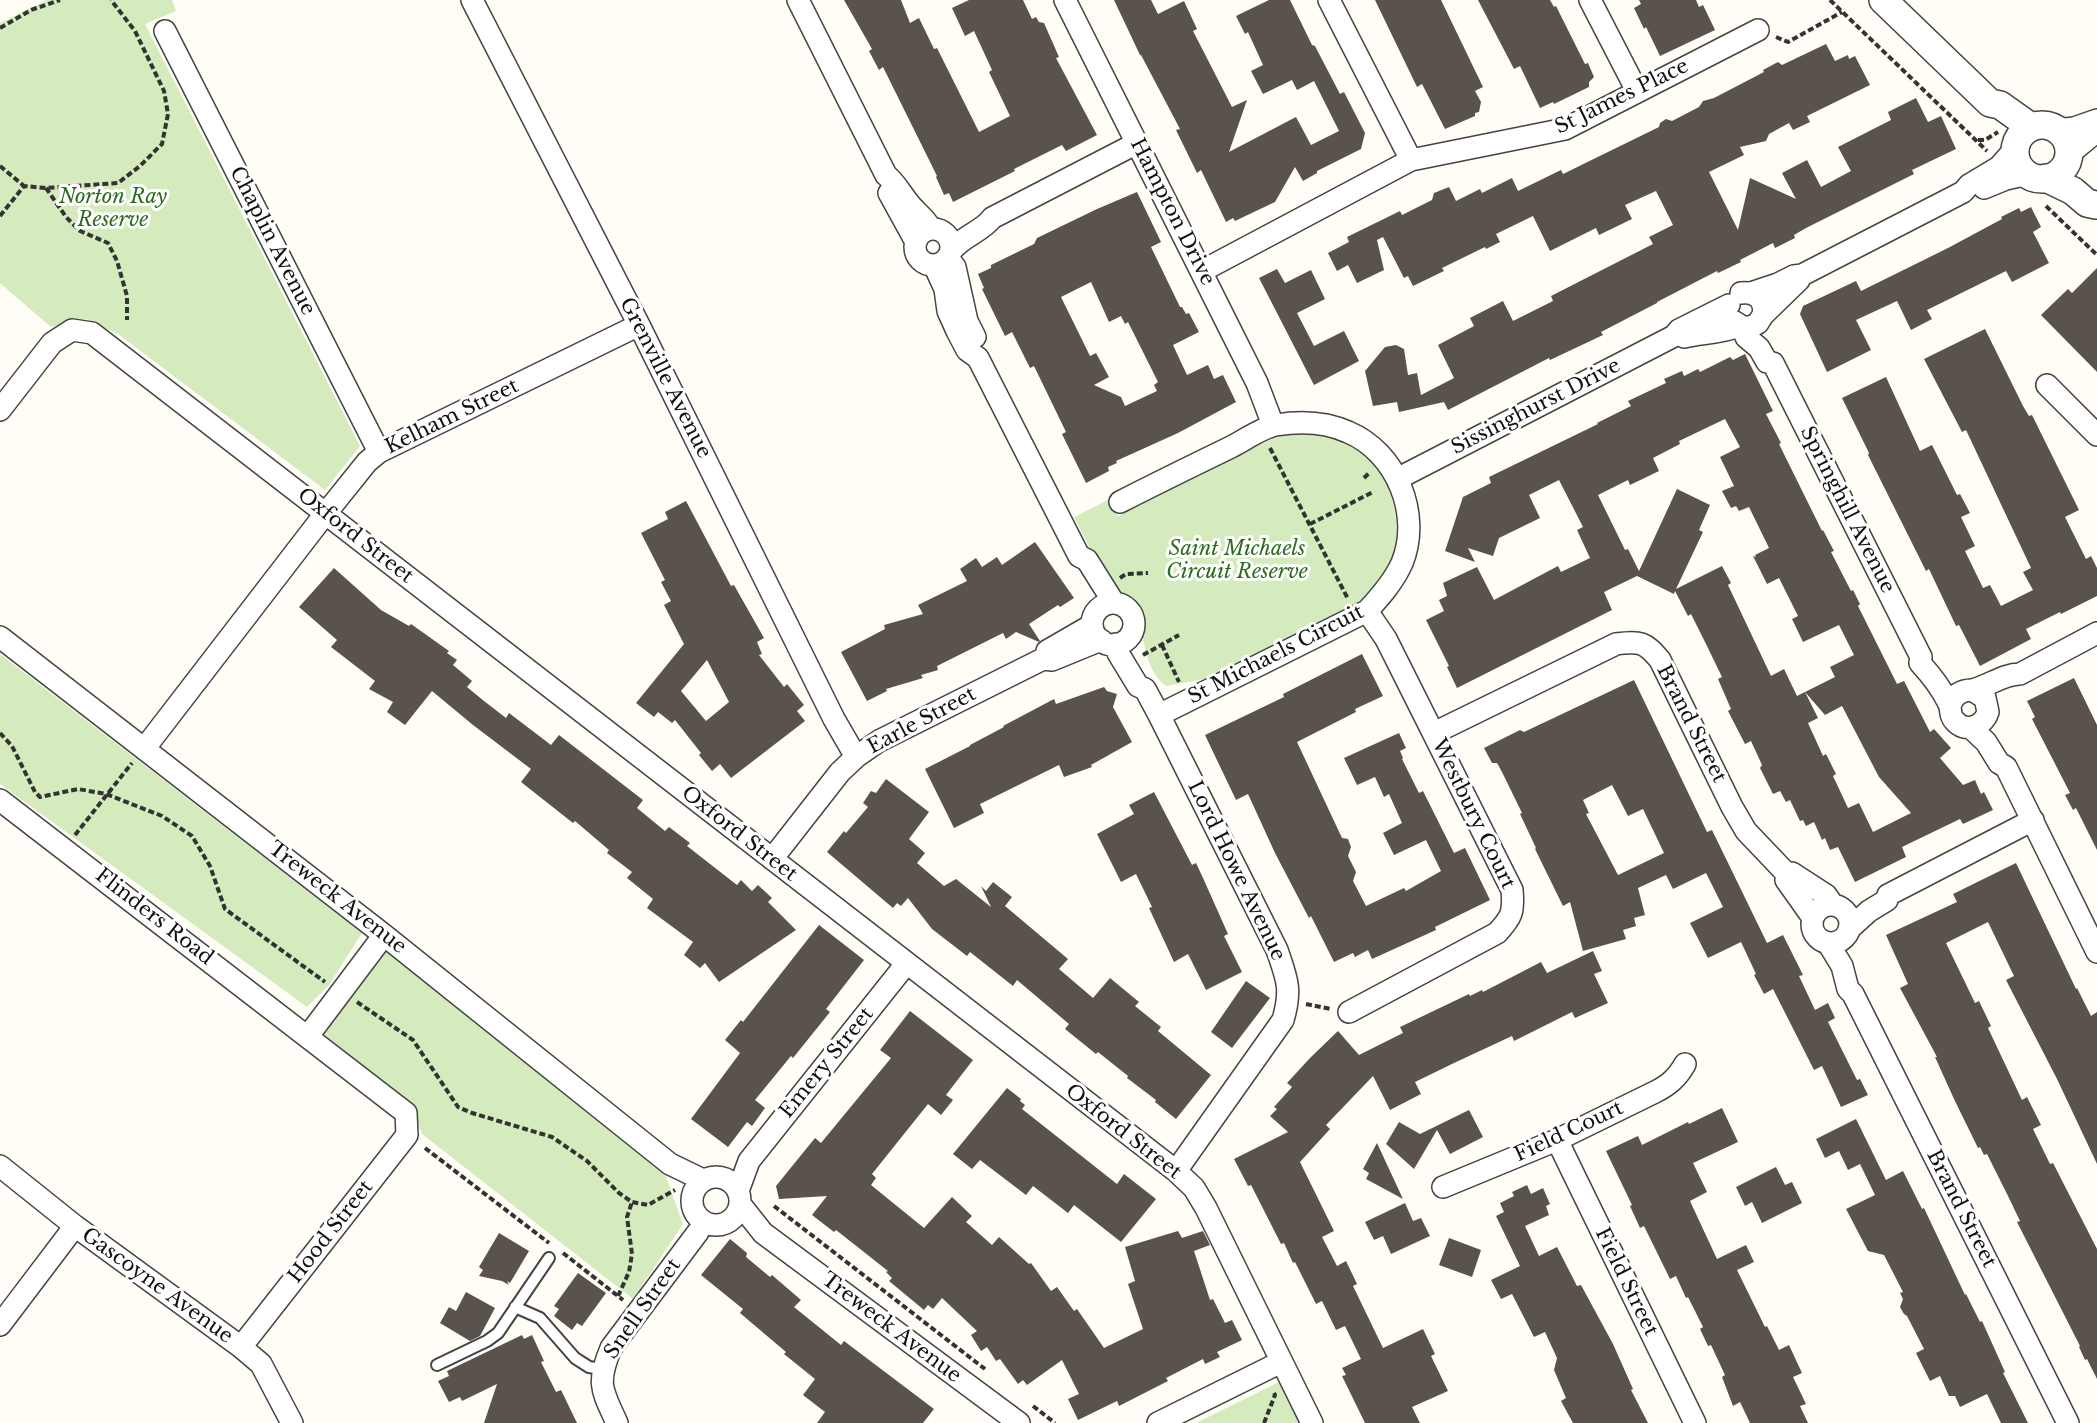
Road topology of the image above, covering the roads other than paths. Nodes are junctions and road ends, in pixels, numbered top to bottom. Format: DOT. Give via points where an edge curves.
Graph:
graph roads {
  1 [pos="472,0"];
  2 [pos="798,0"];
  3 [pos="1065,0"];
  4 [pos="1329,0"];
  5 [pos="1590,0"];
  6 [pos="1883,0"];
  7 [pos="1758,30"];
  8 [pos="165,31"];
  9 [pos="1637,90"];
  10 [pos="2097,120"];
  11 [pos="2057,130"];
  12 [pos="2097,131"];
  13 [pos="2016,137"];
  14 [pos="1137,143"];
  15 [pos="1411,160"];
  16 [pos="2050,175"];
  17 [pos="1963,192"];
  18 [pos="2096,206"];
  19 [pos="992,218"];
  20 [pos="930,234"];
  21 [pos="945,258"];
  22 [pos="1202,271"];
  23 [pos="1802,275"];
  24 [pos="1751,292"];
  25 [pos="1730,305"];
  26 [pos="1752,322"];
  27 [pos="639,325"];
  28 [pos="1674,336"];
  29 [pos="2047,385"];
  30 [pos="0,410"];
  31 [pos="1267,429"];
  32 [pos="2097,435"];
  33 [pos="379,452"];
  34 [pos="1397,479"];
  35 [pos="1120,502"];
  36 [pos="326,513"];
  37 [pos="1362,613"];
  38 [pos="1108,627"];
  39 [pos="2097,633"];
  40 [pos="0,637"];
  41 [pos="1921,657"];
  42 [pos="2020,674"];
  43 [pos="1146,689"];
  44 [pos="1970,690"];
  45 [pos="1950,706"];
  46 [pos="1988,710"];
  47 [pos="1159,715"];
  48 [pos="1971,728"];
  49 [pos="1434,733"];
  50 [pos="144,749"];
  51 [pos="856,757"];
  52 [pos="2006,767"];
  53 [pos="0,800"];
  54 [pos="2032,820"];
  55 [pos="772,859"];
  56 [pos="1786,874"];
  57 [pos="1888,895"];
  58 [pos="1836,906"];
  59 [pos="1813,918"];
  60 [pos="1848,932"];
  61 [pos="384,935"];
  62 [pos="1828,943"];
  63 [pos="2097,952"];
  64 [pos="906,964"];
  65 [pos="1853,994"];
  66 [pos="1349,1012"];
  67 [pos="308,1036"];
  68 [pos="1685,1064"];
  69 [pos="406,1113"];
  70 [pos="1557,1140"];
  71 [pos="749,1161"];
  72 [pos="0,1166"];
  73 [pos="1176,1172"];
  74 [pos="705,1184"];
  75 [pos="1443,1187"];
  76 [pos="736,1205"];
  77 [pos="75,1226"];
  78 [pos="698,1232"];
  79 [pos="549,1258"];
  80 [pos="516,1307"];
  81 [pos="0,1325"];
  82 [pos="241,1347"];
  83 [pos="1281,1362"];
  84 [pos="437,1365"];
  85 [pos="602,1369"];
  86 [pos="292,1423"];
  87 [pos="617,1423"];
  88 [pos="1019,1423"];
  89 [pos="1158,1423"];
  90 [pos="1312,1423"];
  91 [pos="1695,1423"];
  92 [pos="2068,1423"];
  1 -- 27 [label="street, Grenville Avenue"];
  2 -- 20 [label="street" via="886,175 926,218"];
  3 -- 14 [label="street, Hampton Drive"];
  4 -- 15 [label="street"];
  5 -- 9 [label="street"];
  6 -- 13 [label="street" via="1990,103 1990,111"];
  7 -- 9 [label="street, St James Place"];
  8 -- 33 [label="street, Chaplin Avenue"];
  9 -- 15 [label="street, St James Place" via="1564,129"];
  10 -- 11 [label="street"];
  11 -- 13 [label="street" via="2044,125"];
  11 -- 16 [label="street" via="2066,141"];
  12 -- 16 [label="street"];
  13 -- 16 [label="street" via="2018,163"];
  13 -- 17 [label="street" via="1999,167"];
  14 -- 19 [label="street"];
  14 -- 22 [label="street, Hampton Drive"];
  15 -- 22 [label="street, St James Place"];
  16 -- 17 [label="street" via="2006,179 1972,193"];
  16 -- 18 [label="street" via="2092,196"];
  17 -- 23 [label="street"];
  19 -- 20 [label="street"];
  19 -- 21 [label="street" via="959,242"];
  20 -- 21 [label="street, Lord Howe Avenue" via="950,239"];
  20 -- 21 [label="street" via="916,253 919,258 928,265"];
  21 -- 38 [label="street, Lord Howe Avenue" via="955,267 967,321 980,346 978,358 1079,556 1077,565"];
  22 -- 31 [label="street, Hampton Drive" via="1257,383"];
  23 -- 24 [label="street"];
  23 -- 26 [label="street" via="1798,283"];
  24 -- 25 [label="street" via="1737,295"];
  24 -- 26 [label="street" via="1762,301"];
  25 -- 26 [label="street" via="1730,315"];
  25 -- 28 [label="street, Sissinghurst Drive"];
  26 -- 28 [label="street, Sissinghurst Drive" via="1727,331"];
  26 -- 41 [label="street, Springhill Avenue" via="1775,359 1773,363"];
  27 -- 33 [label="street, Kelham Street"];
  27 -- 51 [label="street, Grenville Avenue"];
  28 -- 34 [label="street, Sissinghurst Drive"];
  29 -- 32 [label="street"];
  30 -- 36 [label="street, Oxford Street" via="52,343 72,330 92,333"];
  31 -- 34 [label="street, St Michaels Circuit" via="1303,422 1349,432 1384,459"];
  31 -- 35 [label="street, St Michaels Circuit"];
  33 -- 36 [label="street, Kelham Street"];
  34 -- 37 [label="street, St Michaels Circuit" via="1406,501 1408,541 1389,587"];
  36 -- 50 [label="street, Kelham Street"];
  36 -- 55 [label="street, Oxford Street"];
  37 -- 47 [label="street, St Michaels Circuit"];
  37 -- 49 [label="street, Westbury Court" via="1386,639"];
  38 -- 43 [label="street, Lord Howe Avenue" via="1138,686"];
  38 -- 43 [label="street, Lord Howe Avenue" via="1138,658"];
  38 -- 51 [label="street, Earle Street" via="1052,660 1042,659 879,741"];
  39 -- 42 [label="street"];
  40 -- 50 [label="street, Treweck Avenue"];
  41 -- 44 [label="street, Springhill Avenue" via="1939,674"];
  41 -- 45 [label="street, Springhill Avenue" via="1920,663"];
  42 -- 44 [label="street"];
  42 -- 46 [label="street"];
  43 -- 47 [label="street, Lord Howe Avenue"];
  44 -- 45 [label="street" via="1958,693"];
  44 -- 46 [label="street" via="1981,694"];
  45 -- 48 [label="street" via="1955,722"];
  46 -- 48 [label="street" via="1982,723"];
  46 -- 52 [label="street" via="2007,759"];
  47 -- 73 [label="street, Lord Howe Avenue" via="1276,950 1287,979 1288,1001 1283,1020"];
  48 -- 52 [label="street"];
  49 -- 56 [label="street, Brand Street" via="1616,644 1648,645 1660,660 1746,831"];
  49 -- 66 [label="street, Westbury Court" via="1512,891 1513,909 1509,921 1497,933"];
  50 -- 61 [label="street, Treweck Avenue"];
  51 -- 55 [label="street, Earle Street"];
  52 -- 54 [label="street"];
  53 -- 67 [label="street, Flinders Road"];
  54 -- 57 [label="street"];
  54 -- 63 [label="street"];
  55 -- 64 [label="street, Oxford Street"];
  56 -- 58 [label="street, Brand Street" via="1792,873"];
  56 -- 59 [label="street, Brand Street" via="1786,880"];
  57 -- 58 [label="street" via="1883,892"];
  57 -- 60 [label="street"];
  58 -- 59 [label="street" via="1823,907"];
  58 -- 60 [label="street" via="1848,917"];
  59 -- 62 [label="street" via="1815,934"];
  60 -- 62 [label="street" via="1837,942"];
  60 -- 65 [label="street, Brand Street" via="1856,987"];
  61 -- 67 [label="street"];
  61 -- 74 [label="street, Treweck Avenue" via="670,1164"];
  62 -- 65 [label="street, Brand Street"];
  64 -- 71 [label="street, Emery Street"];
  64 -- 73 [label="street, Oxford Street"];
  65 -- 92 [label="street, Brand Street"];
  67 -- 69 [label="street, Flinders Road"];
  68 -- 70 [label="street, Field Court" via="1668,1085"];
  69 -- 82 [label="street, Hood Street" via="407,1135"];
  70 -- 75 [label="street, Field Court"];
  70 -- 91 [label="street, Field Street"];
  71 -- 74 [label="street, Emery Street"];
  71 -- 76 [label="street, Emery Street"];
  72 -- 77 [label="street, Gascoyne Avenue"];
  73 -- 83 [label="street, Oxford Street" via="1194,1188 1206,1208"];
  74 -- 76 [label="street" via="730,1181"];
  74 -- 76 [label="street" via="692,1207 704,1222 722,1225"];
  76 -- 88 [label="street, Treweck Avenue" via="763,1233"];
  77 -- 81 [label="street"];
  77 -- 82 [label="street, Gascoyne Avenue"];
  78 -- 85 [label="street, Snell Street" via="611,1348"];
  79 -- 80 [label="lane"];
  80 -- 84 [label="lane" via="487,1341"];
  80 -- 85 [label="lane" via="540,1318 575,1358 589,1367"];
  82 -- 86 [label="street, Gascoyne Avenue" via="261,1364"];
  83 -- 89 [label="street"];
  83 -- 90 [label="street, Oxford Street"];
  85 -- 87 [label="street, Snell Street" via="602,1392"];
}
